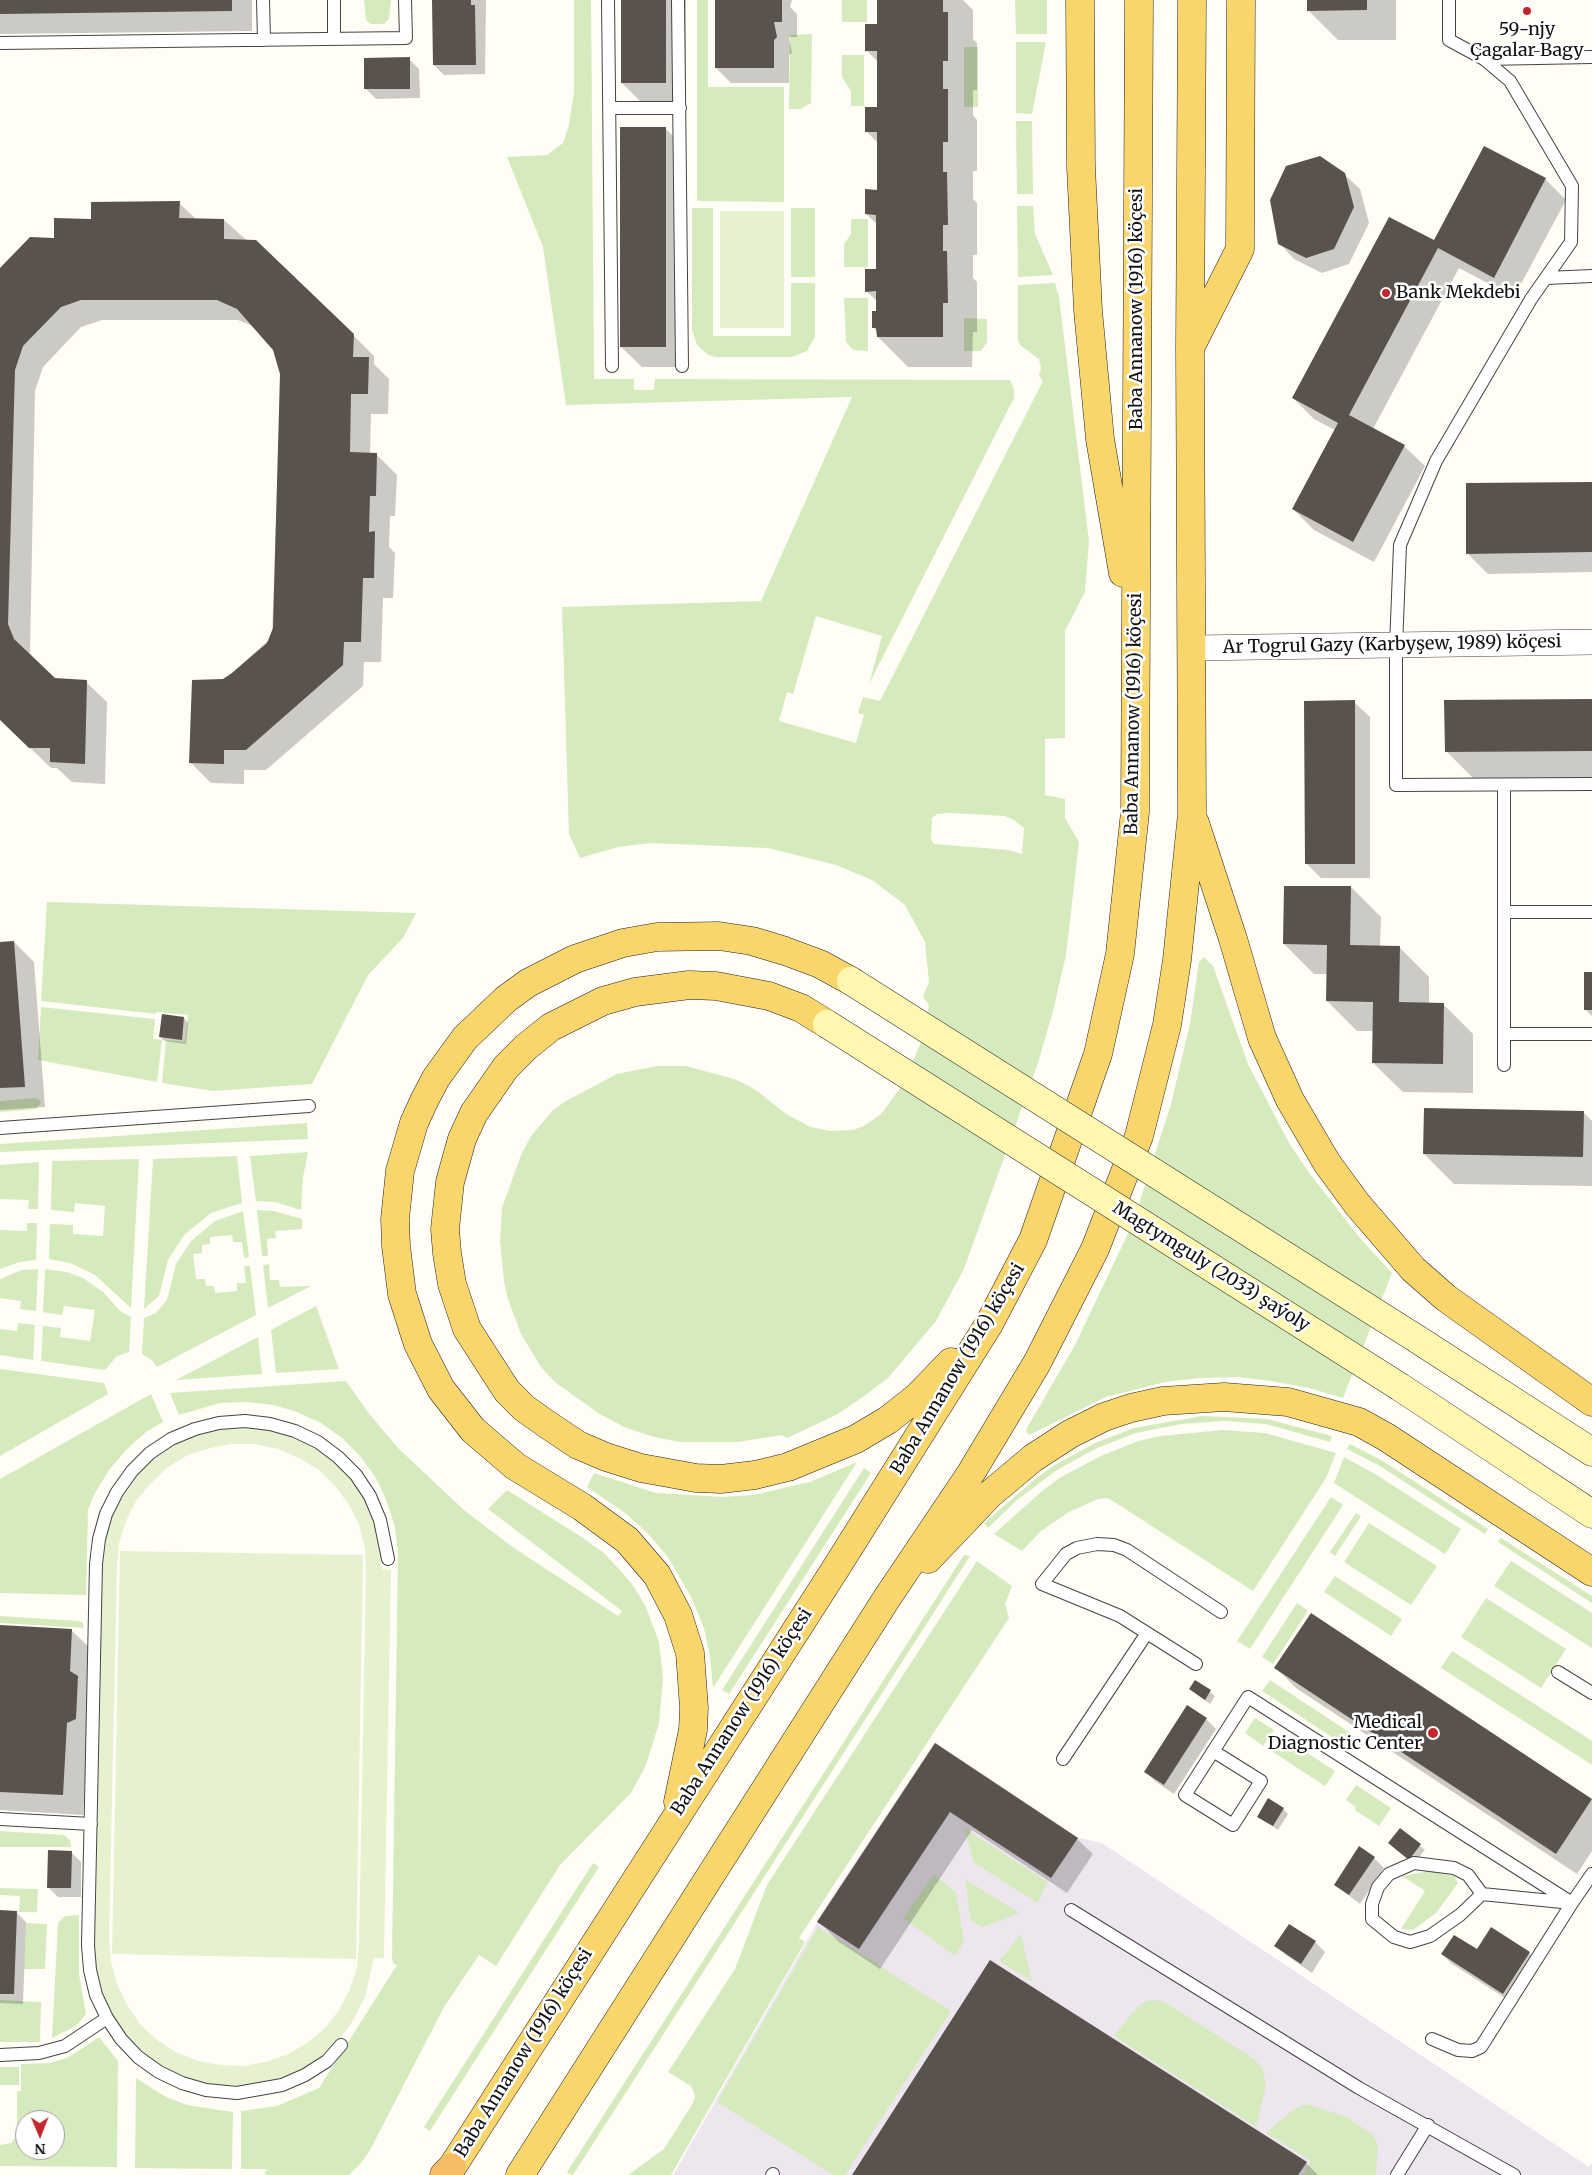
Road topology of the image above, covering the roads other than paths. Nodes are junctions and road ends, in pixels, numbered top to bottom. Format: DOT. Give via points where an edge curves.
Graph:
graph roads {
  1 [pos="263,0"];
  2 [pos="334,0"];
  3 [pos="405,0"];
  4 [pos="608,0"];
  5 [pos="678,0"];
  6 [pos="1080,0"];
  7 [pos="1139,0"];
  8 [pos="1192,0"];
  9 [pos="1241,0"];
  10 [pos="1449,0"];
  11 [pos="334,39"];
  12 [pos="264,40"];
  13 [pos="0,44"];
  14 [pos="1592,57"];
  15 [pos="1484,58"];
  16 [pos="609,108"];
  17 [pos="680,108"];
  18 [pos="1592,276"];
  19 [pos="1546,278"];
  20 [pos="1190,348"];
  21 [pos="612,366"];
  22 [pos="682,366"];
  23 [pos="1592,642"];
  24 [pos="1135,644"];
  25 [pos="1396,647"];
  26 [pos="1193,648"];
  27 [pos="1592,784"];
  28 [pos="1504,785"];
  29 [pos="1192,814"];
  30 [pos="1504,912"];
  31 [pos="1592,912"];
  32 [pos="1504,1034"];
  33 [pos="1592,1034"];
  34 [pos="1504,1065"];
  35 [pos="309,1106"];
  36 [pos="0,1128"];
  37 [pos="989,1324"];
  38 [pos="1592,1402"];
  39 [pos="1592,1452"];
  40 [pos="1592,1514"];
  41 [pos="388,1558"];
  42 [pos="1592,1572"];
  43 [pos="887,1598"];
  44 [pos="1221,1612"];
  45 [pos="1147,1633"];
  46 [pos="1196,1664"];
  47 [pos="1558,1672"];
  48 [pos="1592,1693"];
  49 [pos="1213,1751"];
  50 [pos="1063,1759"];
  51 [pos="676,1816"];
  52 [pos="0,1819"];
  53 [pos="91,1824"];
  54 [pos="1592,1874"];
  55 [pos="1482,1894"];
  56 [pos="1572,1903"];
  57 [pos="1071,1910"];
  58 [pos="107,2018"];
  59 [pos="1432,2039"];
  60 [pos="341,2045"];
  61 [pos="0,2055"];
  62 [pos="1428,2125"];
  63 [pos="447,2172"];
  64 [pos="520,2175"];
  65 [pos="1397,2175"];
  66 [pos="1514,2175"];
  1 -- 12 [label="lane"];
  2 -- 11 [label="lane"];
  3 -- 11 [label="lane" via="406,38"];
  4 -- 16 [label="lane"];
  5 -- 17 [label="lane"];
  6 -- 24 [label="main road" via="1081,167 1088,310 1100,439"];
  7 -- 24 [label="main road, Baba Annanow (1916) köçesi"];
  8 -- 20 [label="main road"];
  9 -- 20 [label="main road" via="1240,249"];
  10 -- 15 [label="lane" via="1449,40"];
  11 -- 12 [label="lane"];
  12 -- 13 [label="lane"];
  14 -- 15 [label="lane"];
  15 -- 19 [label="lane" via="1510,81 1572,186 1571,242"];
  16 -- 17 [label="lane"];
  16 -- 21 [label="lane"];
  17 -- 22 [label="lane"];
  18 -- 19 [label="lane"];
  19 -- 25 [label="lane" via="1436,461 1400,545"];
  20 -- 26 [label="main road"];
  23 -- 25 [label="street, Ar Togrul Gazy (Karbyşew, 1989) köçesi"];
  24 -- 37 [label="main road, Baba Annanow (1916) köçesi" via="1135,812 1120,954 1108,1015 1085,1094 1040,1222 1014,1281"];
  25 -- 26 [label="street, Ar Togrul Gazy (Karbyşew, 1989) köçesi"];
  25 -- 28 [label="lane" via="1396,785"];
  26 -- 29 [label="main road"];
  27 -- 28 [label="lane"];
  28 -- 30 [label="lane"];
  29 -- 38 [label="main road" via="1262,1038 1290,1100 1327,1163 1357,1204 1413,1269 1446,1298"];
  29 -- 43 [label="main road" via="1177,960 1166,1025 1139,1136 1110,1212 1095,1249 1036,1363 971,1472"];
  30 -- 31 [label="lane"];
  30 -- 32 [label="lane"];
  32 -- 33 [label="lane"];
  32 -- 34 [label="lane"];
  35 -- 36 [label="lane"];
  37 -- 40 [label="main road, Magtymguly (2033) şaýoly, bridge" via="917,1397 888,1420 856,1439 788,1467 721,1479 668,1474 615,1460 578,1445 513,1397 467,1329 452,1284 445,1229 450,1182 462,1139 474,1113 506,1067 526,1047 551,1027 603,1001 635,992 689,985 716,986 769,996 801,1008 827,1024 1400,1387"];
  37 -- 51 [label="main road, Baba Annanow (1916) köçesi"];
  39 -- 51 [label="main road, bridge" via="820,964 752,941 719,936 657,937 623,943 575,959 528,983 506,999 465,1038 441,1071 414,1123 400,1170 396,1246 402,1294 418,1344 441,1389 473,1430 515,1466 628,1540 657,1575 678,1614 690,1653 694,1708"];
  41 -- 53 [label="lane" via="380,1520 370,1496 356,1476 318,1442 295,1431 245,1421 219,1423 171,1439 150,1454 117,1492 98,1539"];
  42 -- 43 [label="main road" via="1359,1422 1288,1402 1224,1397 1163,1401 1131,1408 1070,1434 1033,1458 989,1495"];
  43 -- 64 [label="main road"];
  44 -- 45 [label="lane" via="1127,1550 1114,1545 1077,1548 1066,1554 1042,1584 1120,1616"];
  45 -- 46 [label="lane"];
  45 -- 50 [label="lane"];
  47 -- 48 [label="lane"];
  49 -- 49 [label="lane" via="1185,1795 1233,1825 1261,1781"];
  49 -- 56 [label="lane" via="1248,1697"];
  51 -- 63 [label="main road, Baba Annanow (1916) köçesi"];
  52 -- 53 [label="lane"];
  53 -- 58 [label="lane" via="90,1970 96,1995"];
  54 -- 56 [label="lane"];
  55 -- 55 [label="lane" via="1468,1876 1454,1868 1414,1863 1389,1874 1378,1887 1372,1904 1372,1919 1394,1937 1410,1942 1430,1936 1460,1915"];
  55 -- 56 [label="lane"];
  56 -- 59 [label="lane" via="1481,2047 1472,2051 1458,2050"];
  57 -- 62 [label="lane" via="1359,2088"];
  58 -- 60 [label="lane" via="138,2057 159,2072 206,2090 237,2093 282,2085 327,2061"];
  58 -- 61 [label="lane" via="80,2038 51,2051"];
  62 -- 65 [label="lane"];
  62 -- 66 [label="lane"];
}
